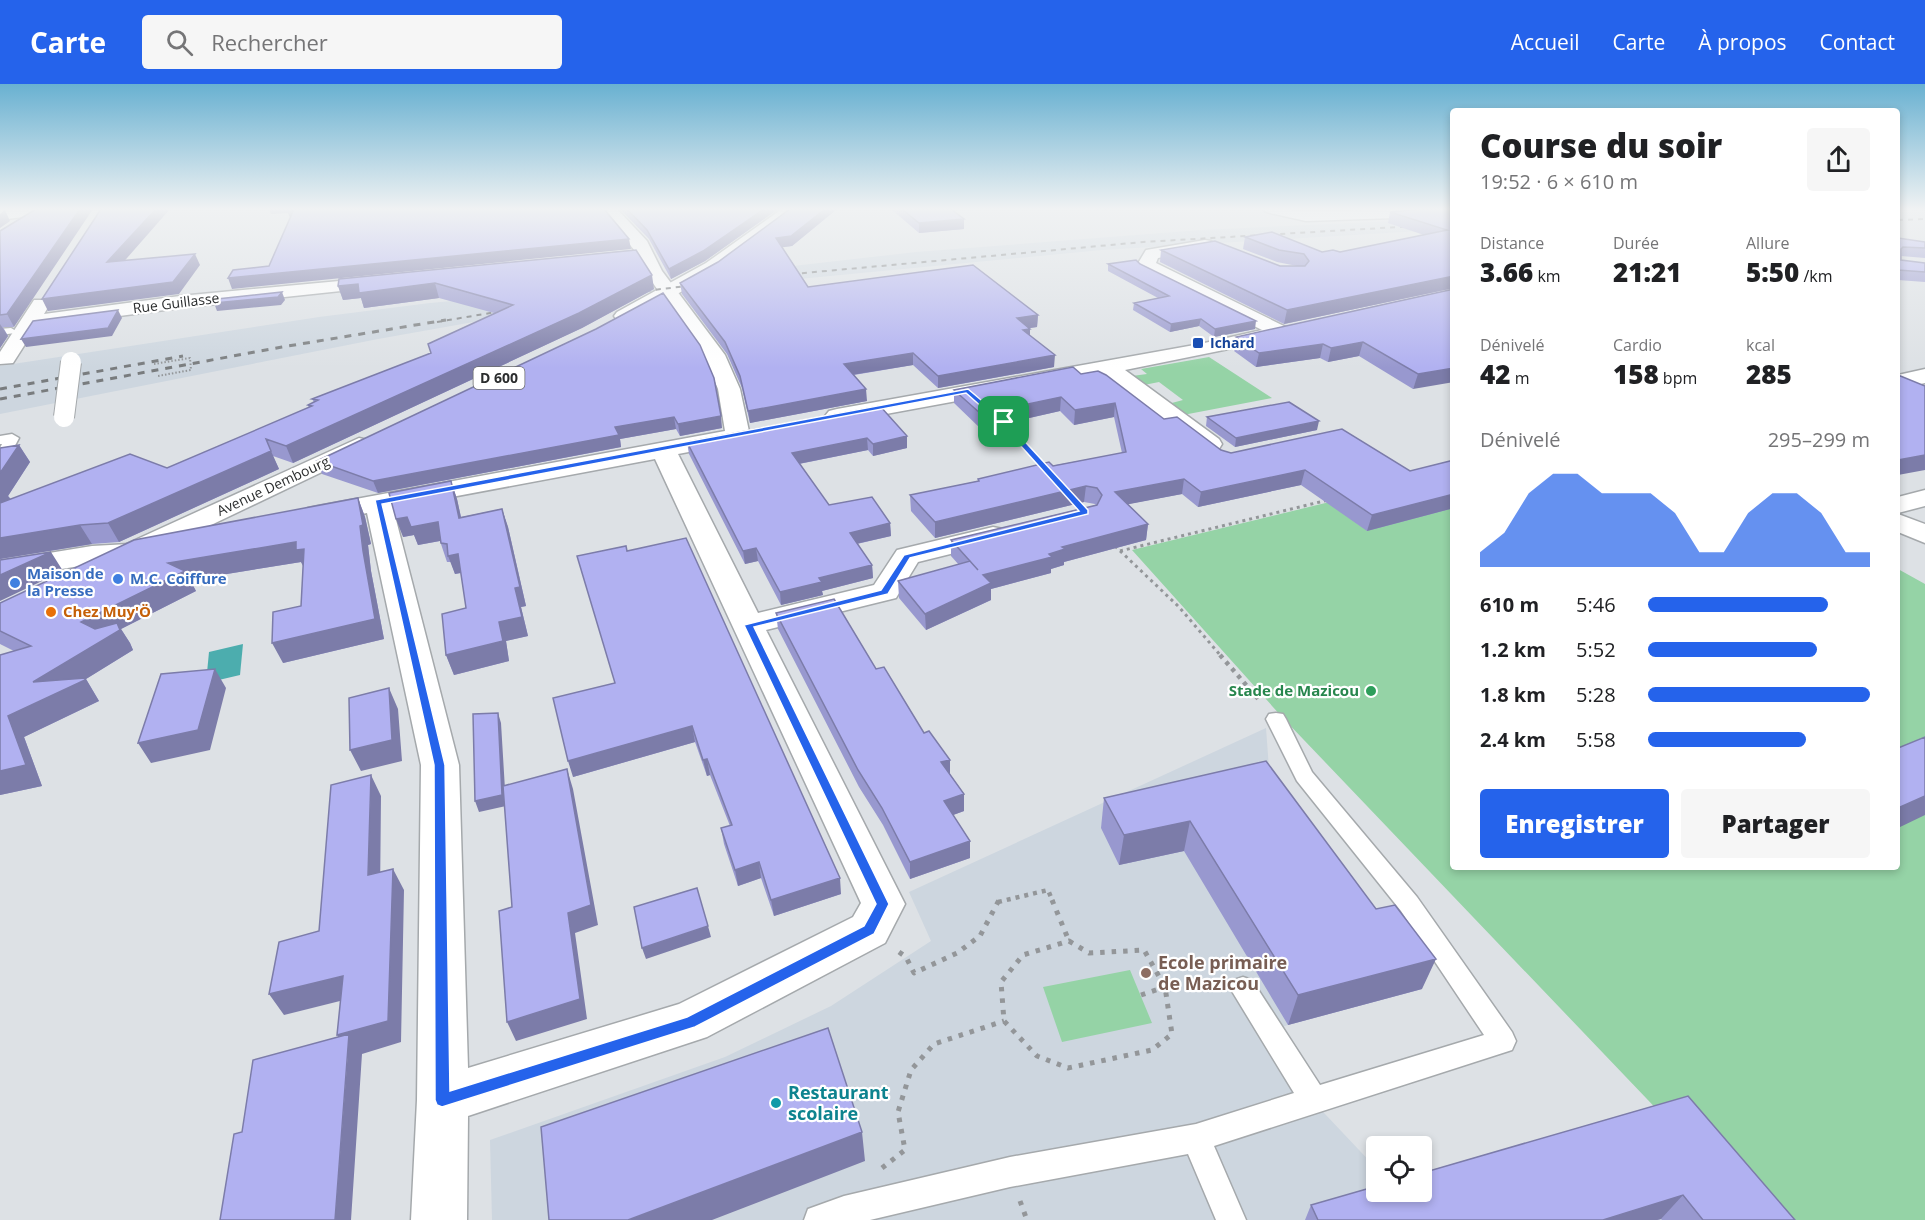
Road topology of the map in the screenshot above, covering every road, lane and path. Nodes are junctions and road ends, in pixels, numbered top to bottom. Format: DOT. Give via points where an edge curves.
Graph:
graph roads {
  1 [pos="649,262"];
  2 [pos="719,262"];
  3 [pos="1148,262"];
  4 [pos="401,280"];
  5 [pos="50,289"];
  6 [pos="669,291"];
  7 [pos="30,322"];
  8 [pos="610,323"];
  9 [pos="6,359"];
  10 [pos="71,362"];
  11 [pos="154,364"];
  12 [pos="1106,366"];
  13 [pos="159,376"];
  14 [pos="1925,376"];
  15 [pos="1900,382"];
  16 [pos="968,391"];
  17 [pos="64,417"];
  18 [pos="818,420"];
  19 [pos="382,434"];
  20 [pos="0,440"];
  21 [pos="663,450"];
  22 [pos="1229,458"];
  23 [pos="0,461"];
  24 [pos="1048,471"];
  25 [pos="1338,497"];
  26 [pos="1925,498"];
  27 [pos="378,502"];
  28 [pos="1900,504"];
  29 [pos="296,519"];
  30 [pos="193,523"];
  31 [pos="1900,523"];
  32 [pos="230,529"];
  33 [pos="1018,529"];
  34 [pos="1925,535"];
  35 [pos="1112,543"];
  36 [pos="1119,551"];
  37 [pos="129,554"];
  38 [pos="0,570"];
  39 [pos="52,590"];
  40 [pos="748,625"];
  41 [pos="1276,719"];
  42 [pos="869,930"];
  43 [pos="1069,941"];
  44 [pos="1165,987"];
  45 [pos="1242,988"];
  46 [pos="1141,995"];
  47 [pos="1004,1020"];
  48 [pos="442,1100"];
  49 [pos="1314,1100"];
  50 [pos="1196,1138"];
  51 [pos="888,1162"];
  52 [pos="439,1220"];
  53 [pos="819,1220"];
  54 [pos="1231,1220"];
  1 -- 6 [label="street"];
  2 -- 6 [label="street"];
  3 -- 12 [label="street" via="1146,265 1292,330"];
  4 -- 7 [label="street, Rue Guillasse"];
  5 -- 7 [label="street"];
  6 -- 8 [label="street"];
  6 -- 21 [label="street" via="714,355 749,433"];
  7 -- 9 [label="street"];
  10 -- 17 [label="street, bridge"];
  11 -- 13 [label="path" via="190,358 191,370"];
  12 -- 16 [label="street"];
  12 -- 22 [label="street"];
  14 -- 15 [label="street"];
  16 -- 18 [label="street"];
  16 -- 24 [label="path" via="1004,422"];
  19 -- 30 [label="street, Avenue Dembourg"];
  20 -- 23 [label="lane" via="12,438"];
  21 -- 27 [label="street"];
  21 -- 40 [label="street"];
  25 -- 36 [label="path"];
  26 -- 28 [label="street"];
  27 -- 29 [label="street"];
  27 -- 48 [label="street" via="440,765"];
  30 -- 32 [label="street" via="211,531"];
  30 -- 37 [label="street, Avenue Dembourg"];
  31 -- 34 [label="street"];
  33 -- 40 [label="street" via="907,556 885,592"];
  35 -- 36 [label="path"];
  36 -- 41 [label="path" via="1179,607"];
  37 -- 38 [label="street" via="92,555"];
  37 -- 39 [label="street, Avenue Dembourg"];
  40 -- 42 [label="street" via="883,904"];
  41 -- 49 [label="lane" via="1304,776 1408,904 1503,1041"];
  42 -- 43 [label="path" via="906,957 914,973 957,953 980,936 999,900 1048,890"];
  42 -- 48 [label="street" via="690,1022"];
  43 -- 44 [label="path" via="1089,953 1144,950"];
  43 -- 47 [label="path" via="1023,955 1001,982"];
  44 -- 46 [label="path"];
  44 -- 47 [label="path" via="1172,1034 1152,1050 1068,1068 1037,1056"];
  45 -- 49 [label="lane"];
  47 -- 51 [label="path" via="934,1044 911,1070 898,1112 905,1150"];
  48 -- 52 [label="street"];
  49 -- 50 [label="lane"];
  50 -- 53 [label="lane" via="1010,1172"];
  50 -- 54 [label="lane"];
}
